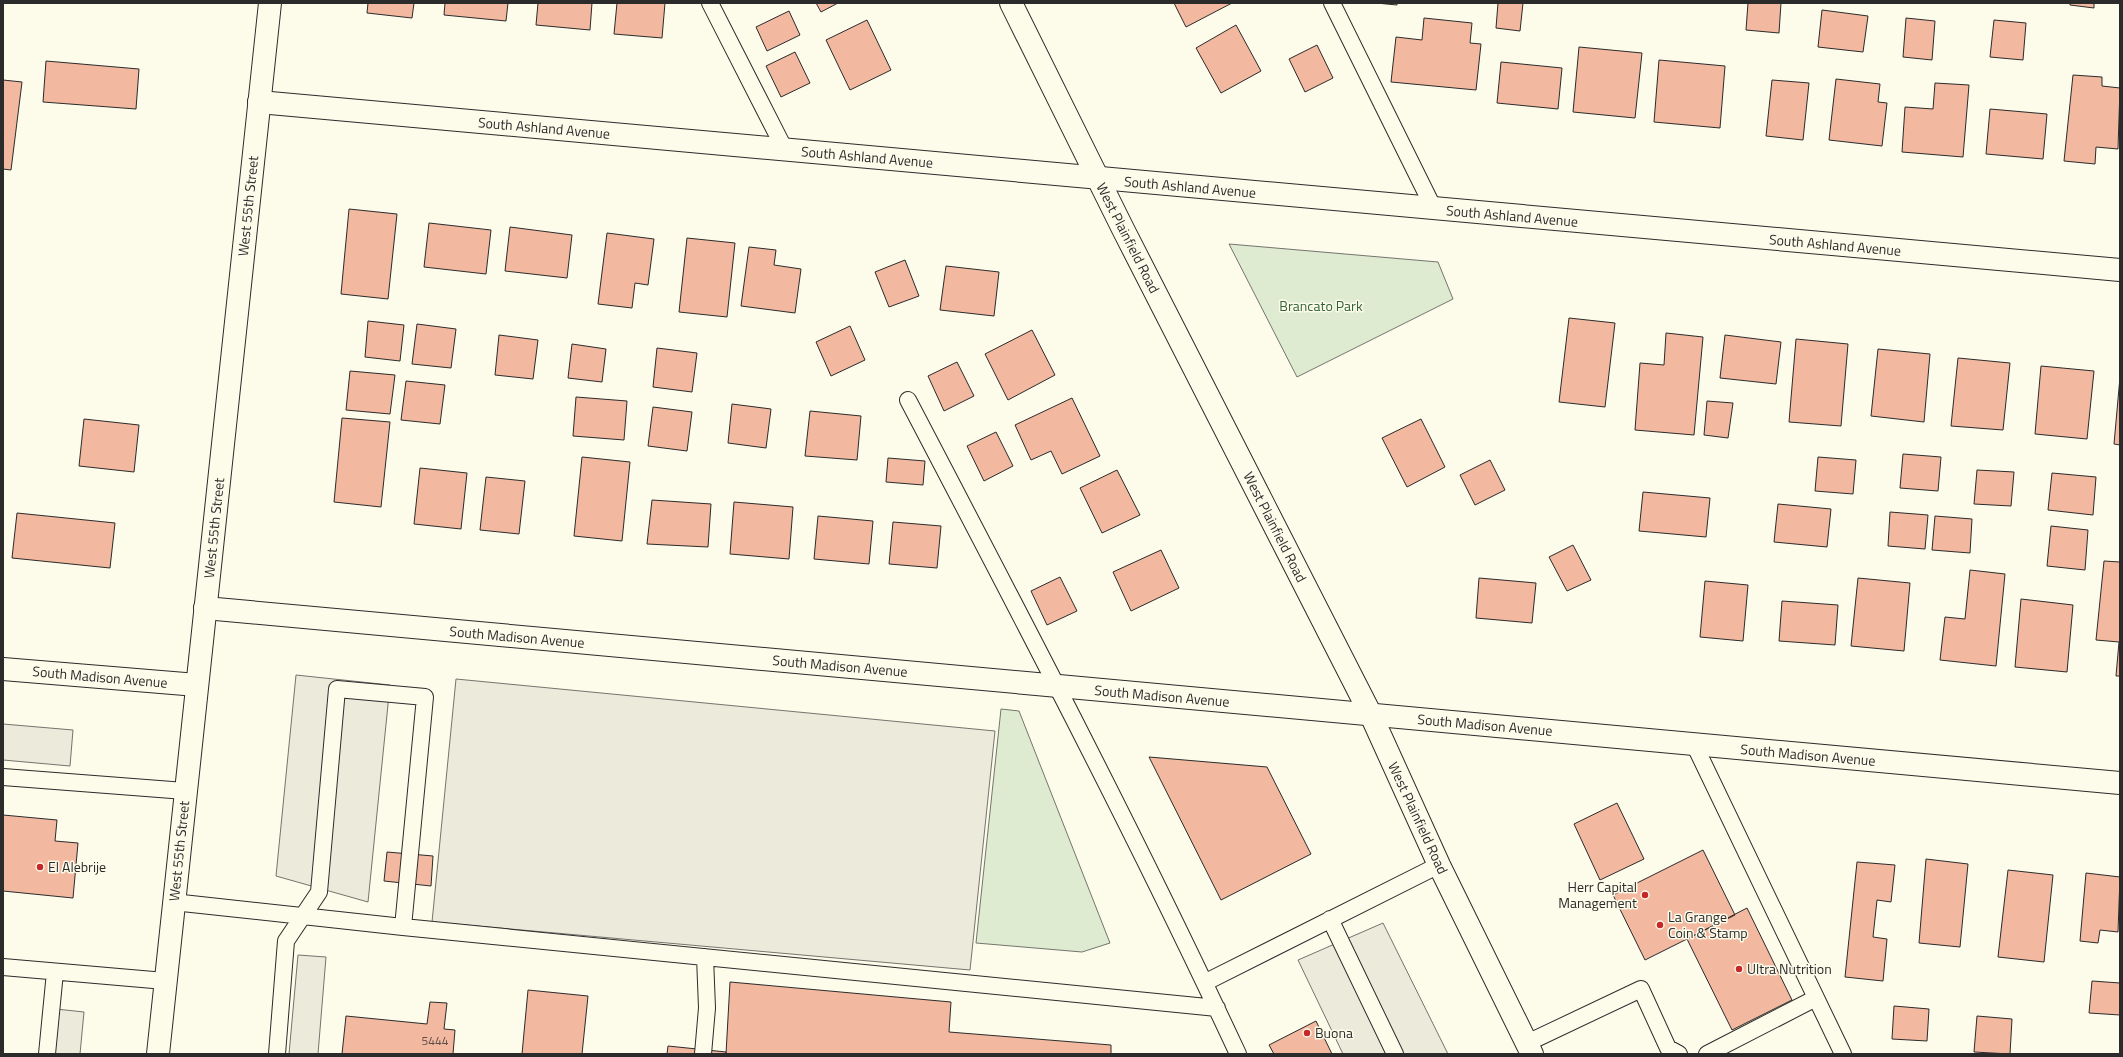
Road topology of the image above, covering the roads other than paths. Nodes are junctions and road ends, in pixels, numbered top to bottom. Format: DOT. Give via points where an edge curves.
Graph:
graph roads {
  1 [pos="270,3"];
  2 [pos="710,3"];
  3 [pos="1011,3"];
  4 [pos="1332,3"];
  5 [pos="260,102"];
  6 [pos="785,150"];
  7 [pos="1098,178"];
  8 [pos="1434,209"];
  9 [pos="2120,270"];
  10 [pos="908,400"];
  11 [pos="205,608"];
  12 [pos="3,669"];
  13 [pos="197,685"];
  14 [pos="1057,686"];
  15 [pos="1371,715"];
  16 [pos="1694,744"];
  17 [pos="3,777"];
  18 [pos="2120,783"];
  19 [pos="185,792"];
  20 [pos="1439,865"];
  21 [pos="173,902"];
  22 [pos="304,915"];
  23 [pos="1330,919"];
  24 [pos="403,927"];
  25 [pos="705,956"];
  26 [pos="3,967"];
  27 [pos="55,972"];
  28 [pos="165,981"];
  29 [pos="1206,982"];
  30 [pos="1816,998"];
  31 [pos="1217,1008"];
  32 [pos="1530,1049"];
  33 [pos="1668,1052"];
  34 [pos="47,1054"];
  35 [pos="158,1054"];
  36 [pos="277,1054"];
  37 [pos="703,1054"];
  38 [pos="1238,1054"];
  39 [pos="1395,1054"];
  40 [pos="1707,1054"];
  41 [pos="1843,1054"];
  1 -- 5 [label="street, West 55th Street"];
  2 -- 6 [label="lane"];
  3 -- 7 [label="street, West Plainfield Road"];
  4 -- 8 [label="lane"];
  5 -- 6 [label="street, South Ashland Avenue"];
  5 -- 11 [label="street, West 55th Street"];
  6 -- 7 [label="street, South Ashland Avenue"];
  7 -- 8 [label="street, South Ashland Avenue"];
  7 -- 15 [label="street, West Plainfield Road"];
  8 -- 9 [label="street, South Ashland Avenue"];
  10 -- 14 [label="lane"];
  11 -- 13 [label="street, West 55th Street"];
  11 -- 14 [label="street, South Madison Avenue"];
  12 -- 13 [label="street, South Madison Avenue"];
  13 -- 19 [label="street, West 55th Street"];
  14 -- 15 [label="street, South Madison Avenue"];
  14 -- 29 [label="lane"];
  15 -- 16 [label="street, South Madison Avenue"];
  15 -- 20 [label="street, West Plainfield Road"];
  16 -- 18 [label="street, South Madison Avenue"];
  16 -- 30 [label="lane"];
  17 -- 19 [label="lane"];
  19 -- 21 [label="street, West 55th Street"];
  20 -- 23 [label="lane"];
  20 -- 32 [label="street, West Plainfield Road"];
  21 -- 22 [label="lane"];
  21 -- 28 [label="street, West 55th Street"];
  22 -- 24 [label="lane"];
  22 -- 24 [label="lane" via="319,892 337,689 425,697"];
  22 -- 36 [label="lane" via="286,941"];
  23 -- 29 [label="lane"];
  23 -- 39 [label="lane"];
  24 -- 25 [label="lane"];
  25 -- 31 [label="lane"];
  25 -- 37 [label="lane" via="707,1008"];
  26 -- 27 [label="lane"];
  27 -- 28 [label="lane"];
  27 -- 34 [label="lane"];
  28 -- 35 [label="street, West 55th Street"];
  29 -- 31 [label="lane"];
  30 -- 40 [label="lane"];
  30 -- 41 [label="lane"];
  31 -- 38 [label="lane"];
  32 -- 33 [label="lane" via="1641,989"];
}
